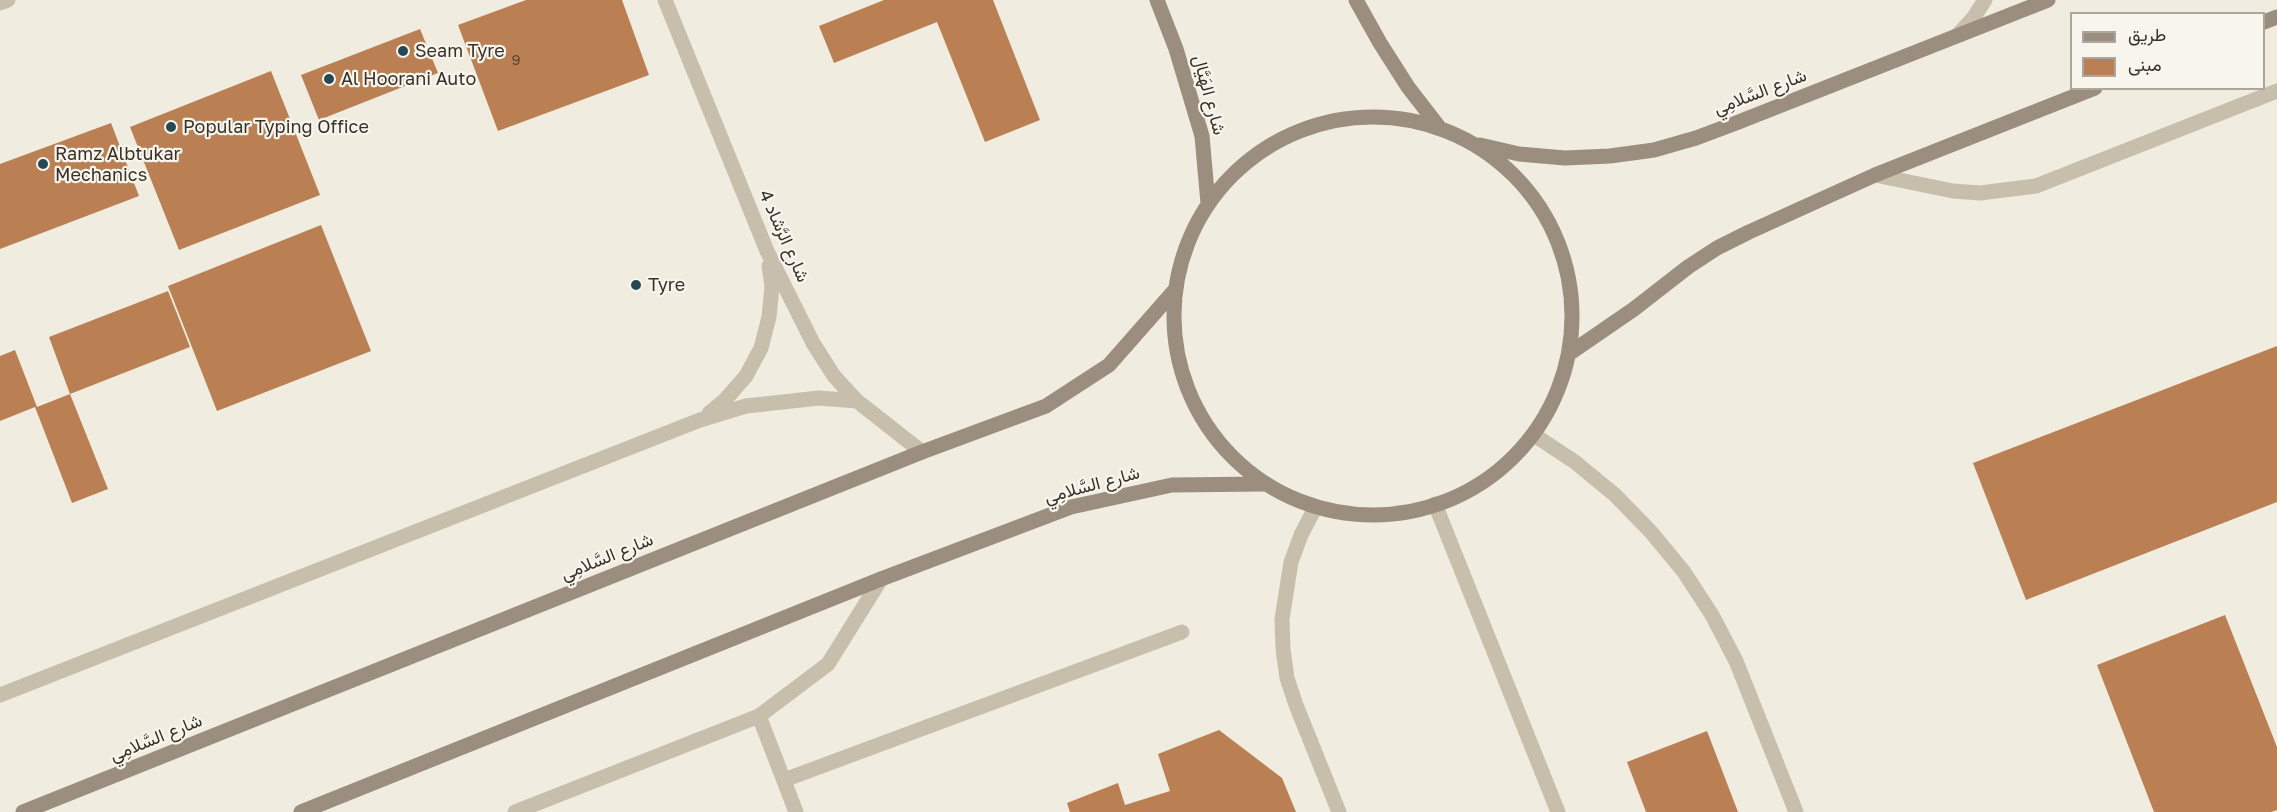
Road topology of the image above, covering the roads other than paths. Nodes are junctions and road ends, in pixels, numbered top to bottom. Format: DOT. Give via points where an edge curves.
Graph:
graph roads {
  1 [pos="8,0"];
  2 [pos="665,0"];
  3 [pos="1157,0"];
  4 [pos="1356,0"];
  5 [pos="1984,0"];
  6 [pos="2048,0"];
  7 [pos="0,3"];
  8 [pos="1957,36"];
  9 [pos="2090,90"];
  10 [pos="2277,91"];
  11 [pos="1439,128"];
  12 [pos="1475,144"];
  13 [pos="1875,175"];
  14 [pos="1208,203"];
  15 [pos="767,251"];
  16 [pos="1174,291"];
  17 [pos="1570,353"];
  18 [pos="857,401"];
  19 [pos="700,420"];
  20 [pos="1534,435"];
  21 [pos="922,452"];
  22 [pos="1263,484"];
  23 [pos="1435,504"];
  24 [pos="1315,508"];
  25 [pos="881,579"];
  26 [pos="1182,632"];
  27 [pos="0,694"];
  28 [pos="759,716"];
  29 [pos="784,780"];
  30 [pos="24,812"];
  31 [pos="301,812"];
  32 [pos="515,812"];
  33 [pos="796,812"];
  34 [pos="1339,812"];
  35 [pos="1558,812"];
  36 [pos="1796,812"];
  1 -- 7 [label="street"];
  2 -- 15 [label="street, شارع الرَّشاد 4"];
  3 -- 14 [label="street, شارع الهَيَّال" via="1202,135"];
  4 -- 11 [label="street" via="1408,87"];
  5 -- 8 [label="street"];
  6 -- 8 [label="street, شارع السَّلامِي"];
  8 -- 12 [label="street, شارع السَّلامِي" via="1726,127 1654,150 1565,158 1519,154"];
  9 -- 13 [label="street"];
  10 -- 13 [label="street" via="2036,186 2008,191 1953,191"];
  11 -- 12 [label="street"];
  11 -- 14 [label="street" via="1388,117 1336,120 1286,136 1243,165"];
  12 -- 17 [label="street" via="1508,168 1540,207 1563,253 1573,302"];
  13 -- 17 [label="street" via="1717,248"];
  14 -- 16 [label="street" via="1186,245"];
  15 -- 18 [label="street, شارع الرَّشاد 4" via="813,343 834,376"];
  15 -- 19 [label="street" via="771,286 761,348 746,376"];
  16 -- 21 [label="street, شارع السَّلامِي" via="1109,364 1046,406"];
  16 -- 22 [label="street" via="1174,347 1191,400 1221,448"];
  17 -- 20 [label="street" via="1556,396"];
  18 -- 19 [label="street" via="819,398 746,406"];
  18 -- 21 [label="street, شارع الرَّشاد 4"];
  19 -- 27 [label="street"];
  20 -- 23 [label="street" via="1500,470 1459,497"];
  20 -- 36 [label="street" via="1615,495 1683,572 1736,661"];
  21 -- 30 [label="street, شارع السَّلامِي"];
  22 -- 24 [label="street"];
  22 -- 25 [label="street, شارع السَّلامِي" via="1172,485 1071,507"];
  23 -- 24 [label="street" via="1413,512 1364,516"];
  23 -- 35 [label="street"];
  24 -- 34 [label="street" via="1291,562 1281,620 1283,649 1296,705"];
  25 -- 28 [label="street" via="828,664"];
  25 -- 31 [label="street, شارع السَّلامِي"];
  26 -- 29 [label="street"];
  28 -- 29 [label="street"];
  28 -- 32 [label="street"];
  29 -- 33 [label="street"];
}
